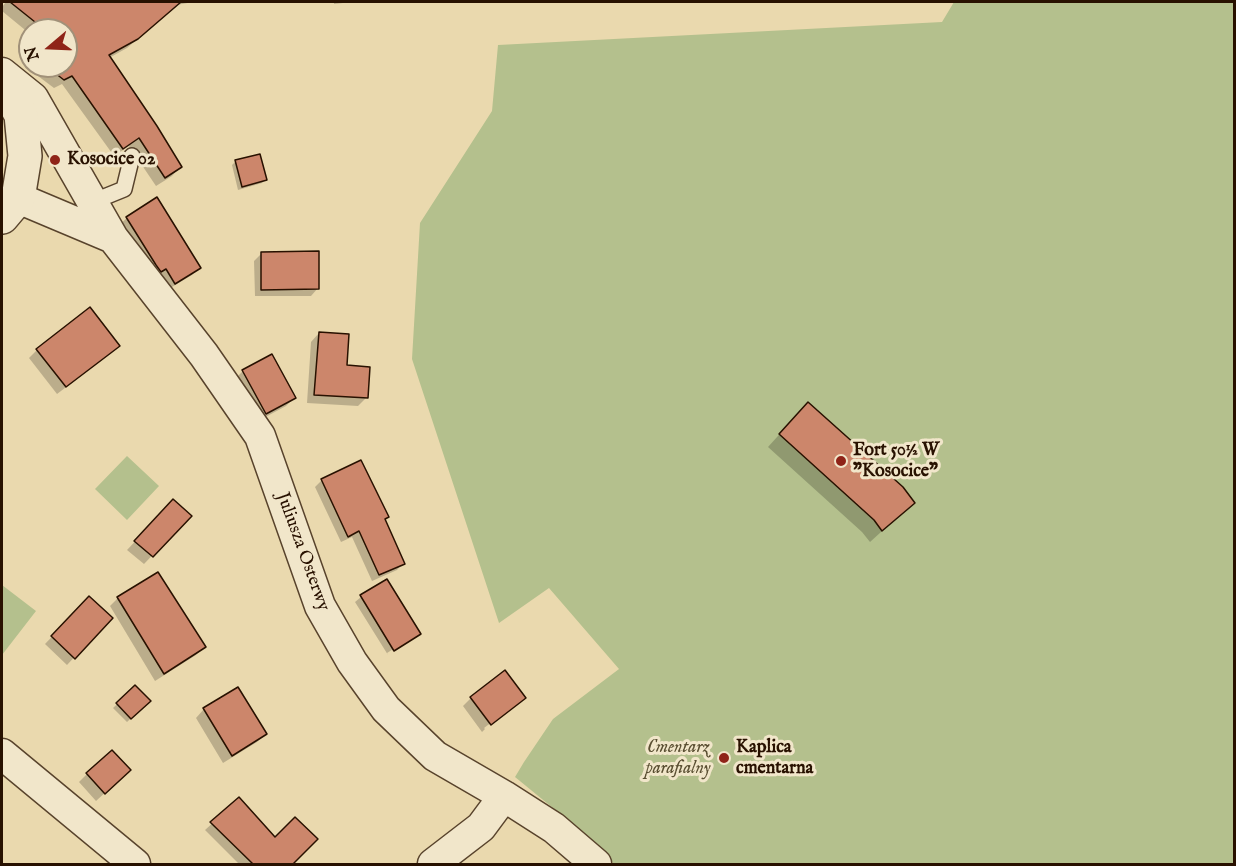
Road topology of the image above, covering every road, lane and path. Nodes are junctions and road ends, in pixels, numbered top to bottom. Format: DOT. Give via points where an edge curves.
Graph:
graph roads {
  1 [pos="2,73"];
  2 [pos="2,80"];
  3 [pos="132,156"];
  4 [pos="92,202"];
  5 [pos="10,208"];
  6 [pos="113,238"];
  7 [pos="2,754"];
  8 [pos="504,796"];
  9 [pos="135,864"];
  10 [pos="433,864"];
  11 [pos="596,864"];
  1 -- 4 [label="street, Juliusza Osterwy" via="33,98"];
  2 -- 5 [label="street" via="21,115 25,156"];
  3 -- 4 [label="lane" via="124,189"];
  4 -- 6 [label="street, Juliusza Osterwy"];
  5 -- 6 [label="street, Juliusza Osterwy"];
  6 -- 8 [label="street, Juliusza Osterwy" via="204,355 260,436 320,606 352,662 386,709 435,756"];
  7 -- 9 [label="street"];
  8 -- 10 [label="street" via="481,827"];
  8 -- 11 [label="street, Juliusza Osterwy" via="554,828"];
}
